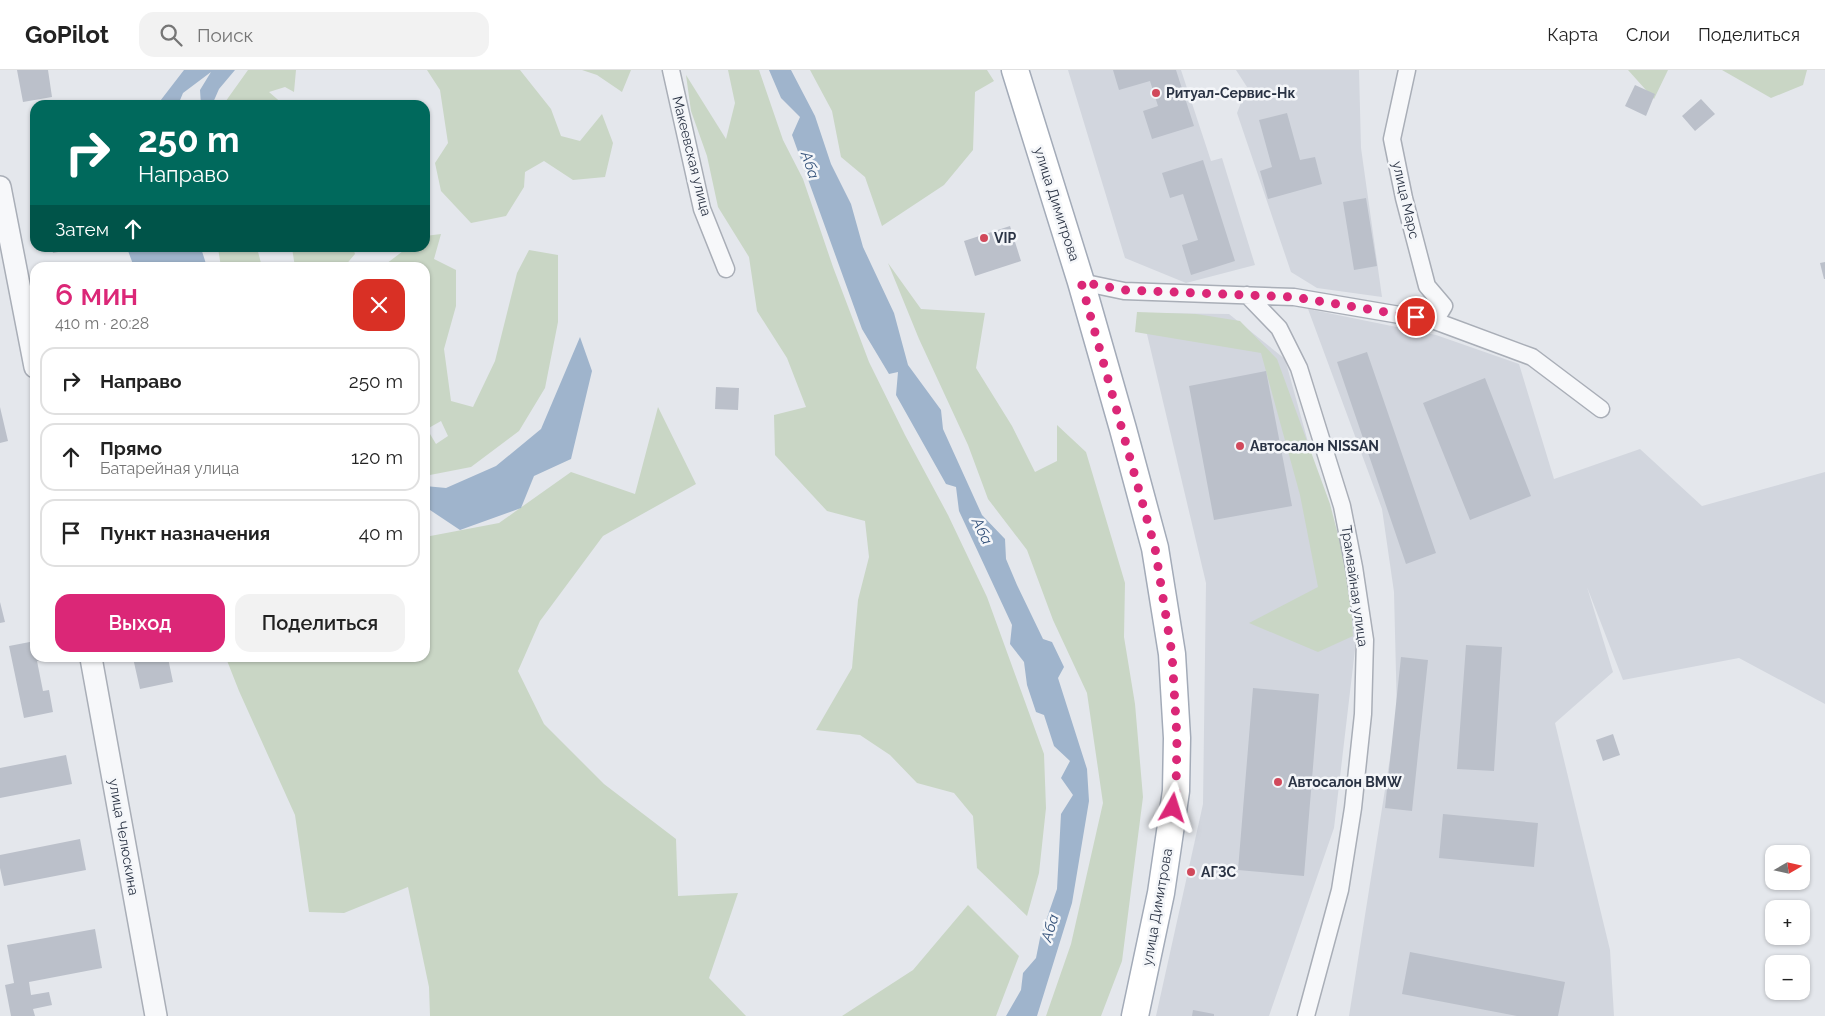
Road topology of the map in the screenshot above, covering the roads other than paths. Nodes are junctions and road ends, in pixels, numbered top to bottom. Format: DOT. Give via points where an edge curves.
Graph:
graph roads {
  1 [pos="671,70"];
  2 [pos="1015,70"];
  3 [pos="1407,70"];
  4 [pos="0,187"];
  5 [pos="726,269"];
  6 [pos="1081,282"];
  7 [pos="1247,295"];
  8 [pos="1435,321"];
  9 [pos="30,342"];
  10 [pos="1601,409"];
  11 [pos="92,662"];
  12 [pos="156,1016"];
  13 [pos="1135,1016"];
  14 [pos="1306,1016"];
  1 -- 5 [label="street, Макеевская улица" via="702,209"];
  2 -- 6 [label="main road, улица Димитрова"];
  3 -- 8 [label="street, улица Марс" via="1392,139 1427,286 1444,306"];
  4 -- 9 [label="street"];
  6 -- 7 [label="street" via="1124,290"];
  6 -- 13 [label="main road, улица Димитрова" via="1155,548 1172,654 1177,738 1176,791 1162,893"];
  7 -- 8 [label="street" via="1294,297"];
  7 -- 14 [label="street, Трамвайная улица" via="1279,328 1299,368 1342,506 1365,640 1363,714 1346,853 1340,890"];
  8 -- 10 [label="street" via="1532,357"];
  11 -- 12 [label="street, улица Челюскина"];
}
